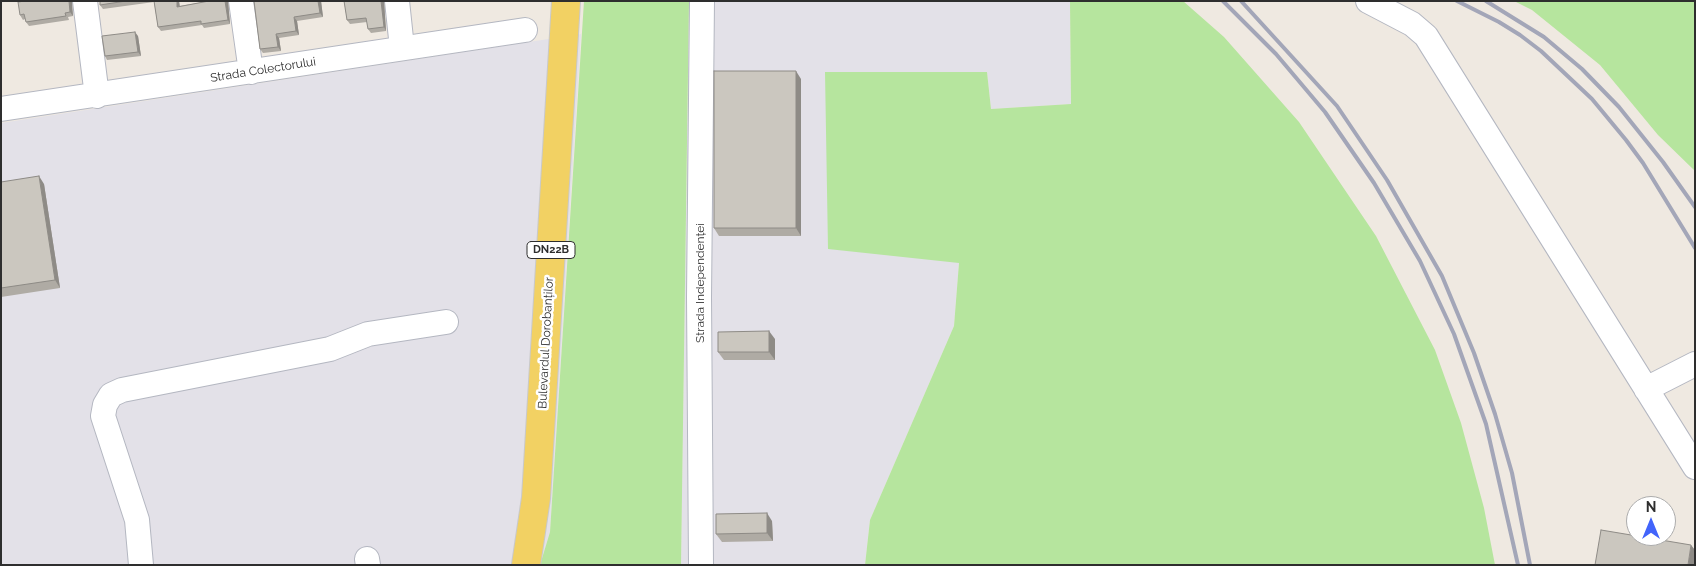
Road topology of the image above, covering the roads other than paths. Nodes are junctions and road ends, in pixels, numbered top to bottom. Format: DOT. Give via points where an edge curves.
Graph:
graph roads {
  1 [pos="85,1"];
  2 [pos="241,1"];
  3 [pos="397,1"];
  4 [pos="566,1"];
  5 [pos="702,1"];
  6 [pos="1368,1"];
  7 [pos="525,30"];
  8 [pos="402,48"];
  9 [pos="251,72"];
  10 [pos="97,96"];
  11 [pos="1,109"];
  12 [pos="446,322"];
  13 [pos="1695,364"];
  14 [pos="1646,389"];
  15 [pos="1695,467"];
  16 [pos="141,565"];
  17 [pos="526,565"];
  18 [pos="701,565"];
  1 -- 10 [label="street"];
  2 -- 9 [label="street"];
  3 -- 8 [label="street"];
  4 -- 17 [label="main road, Bulevardul Dorobanților / DN22B" via="536,498"];
  5 -- 18 [label="street, Strada Independenței"];
  6 -- 14 [label="street" via="1412,24 1426,36"];
  7 -- 8 [label="street, Strada Colectorului"];
  8 -- 9 [label="street, Strada Colectorului"];
  9 -- 10 [label="street, Strada Colectorului"];
  10 -- 11 [label="street, Strada Colectorului"];
  12 -- 16 [label="street" via="368,334 330,349 122,390 111,395 103,416 138,520"];
  13 -- 14 [label="street"];
  14 -- 15 [label="street"];
}
